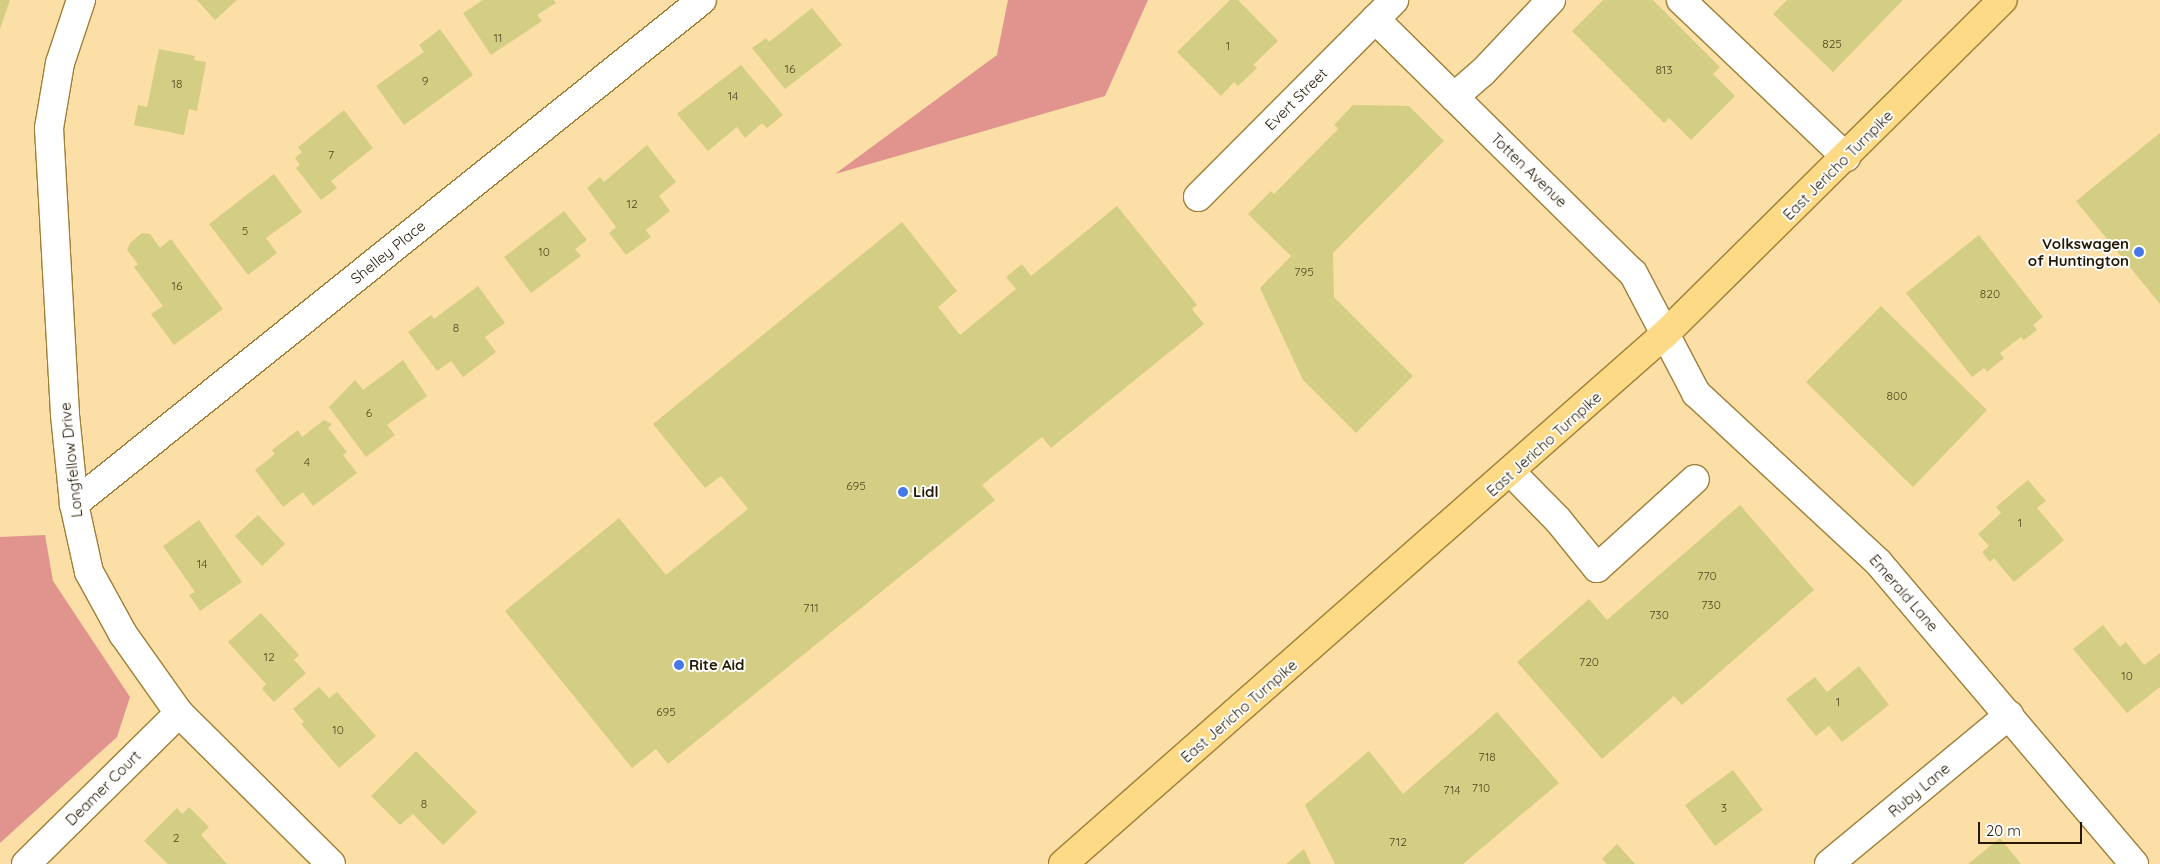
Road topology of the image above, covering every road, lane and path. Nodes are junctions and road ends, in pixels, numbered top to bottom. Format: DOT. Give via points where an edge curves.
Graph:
graph roads {
  1 [pos="81,0"];
  2 [pos="702,0"];
  3 [pos="1551,0"];
  4 [pos="1681,0"];
  5 [pos="2002,0"];
  6 [pos="1384,9"];
  7 [pos="1454,97"];
  8 [pos="1846,157"];
  9 [pos="1198,197"];
  10 [pos="1665,334"];
  11 [pos="1511,472"];
  12 [pos="1695,479"];
  13 [pos="74,504"];
  14 [pos="179,713"];
  15 [pos="2009,716"];
  16 [pos="26,864"];
  17 [pos="330,864"];
  18 [pos="1063,864"];
  19 [pos="1829,864"];
  20 [pos="2134,864"];
  1 -- 13 [label="street, Longfellow Drive" via="60,63 49,128 65,415"];
  2 -- 13 [label="street, Shelley Place"];
  3 -- 7 [label="street"];
  4 -- 8 [label="street"];
  5 -- 8 [label="main road, East Jericho Turnpike"];
  6 -- 7 [label="street, Totten Avenue"];
  6 -- 9 [label="street, Evert Street"];
  7 -- 10 [label="street, Totten Avenue" via="1633,273"];
  8 -- 10 [label="main road, East Jericho Turnpike"];
  10 -- 11 [label="main road, East Jericho Turnpike"];
  10 -- 15 [label="street, Emerald Lane" via="1696,393 1878,562"];
  11 -- 12 [label="street" via="1558,520 1597,568"];
  11 -- 18 [label="main road, East Jericho Turnpike"];
  13 -- 14 [label="street, Longfellow Drive" via="89,572 123,634"];
  14 -- 16 [label="street, Deamer Court"];
  14 -- 17 [label="street, Longfellow Drive"];
  15 -- 19 [label="street, Ruby Lane"];
  15 -- 20 [label="street, Emerald Lane"];
}
